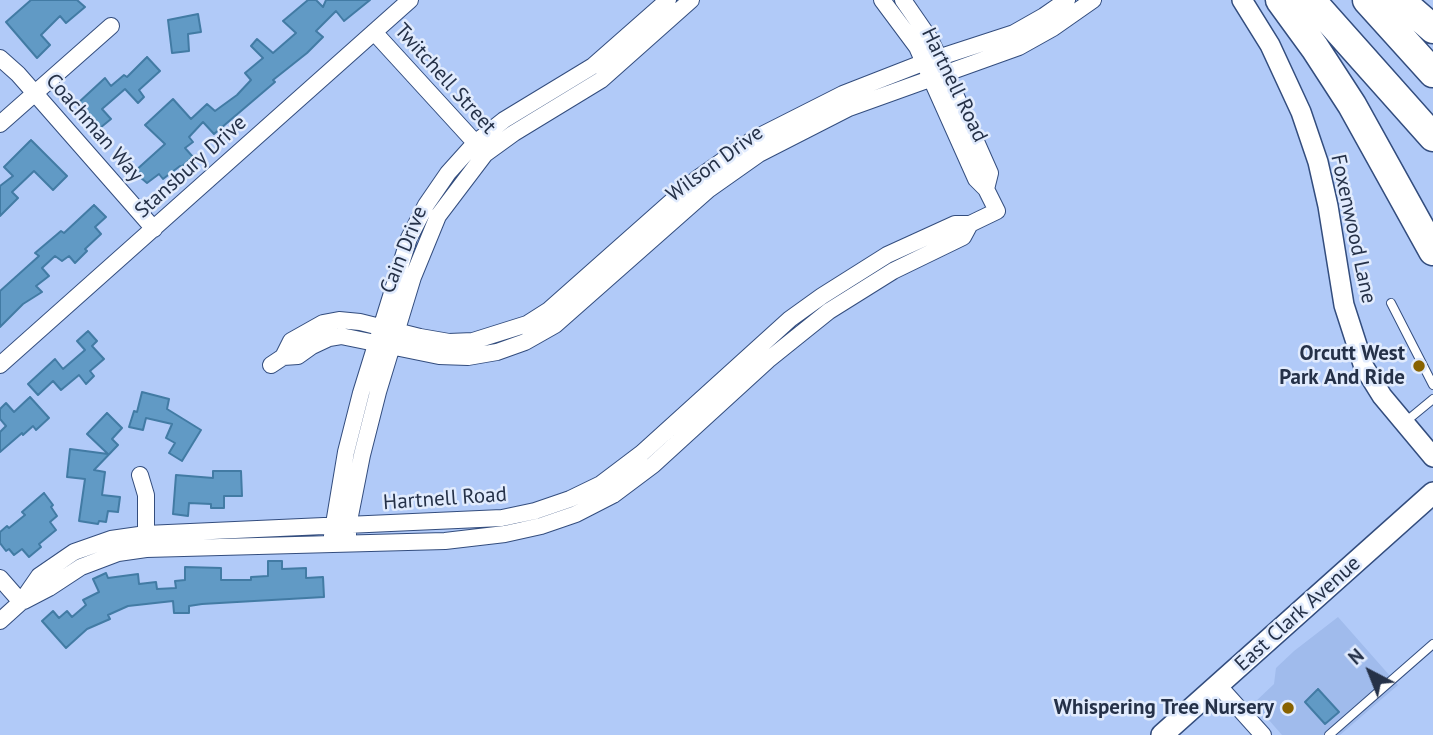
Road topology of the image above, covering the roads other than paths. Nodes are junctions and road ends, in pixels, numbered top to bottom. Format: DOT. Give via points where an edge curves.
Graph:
graph roads {
  1 [pos="410,0"];
  2 [pos="691,0"];
  3 [pos="882,0"];
  4 [pos="903,0"];
  5 [pos="1067,0"];
  6 [pos="1093,0"];
  7 [pos="1242,0"];
  8 [pos="1280,0"];
  9 [pos="1311,0"];
  10 [pos="1367,0"];
  11 [pos="1400,0"];
  12 [pos="665,9"];
  13 [pos="111,26"];
  14 [pos="1433,29"];
  15 [pos="374,32"];
  16 [pos="0,58"];
  17 [pos="935,68"];
  18 [pos="1433,74"];
  19 [pos="35,93"];
  20 [pos="0,124"];
  21 [pos="1433,137"];
  22 [pos="480,149"];
  23 [pos="154,229"];
  24 [pos="1433,251"];
  25 [pos="1391,303"];
  26 [pos="386,336"];
  27 [pos="277,361"];
  28 [pos="0,365"];
  29 [pos="1433,385"];
  30 [pos="1433,399"];
  31 [pos="1404,423"];
  32 [pos="1433,457"];
  33 [pos="140,475"];
  34 [pos="1433,493"];
  35 [pos="340,535"];
  36 [pos="146,541"];
  37 [pos="0,578"];
  38 [pos="21,602"];
  39 [pos="0,621"];
  40 [pos="1433,644"];
  41 [pos="1218,685"];
  42 [pos="1162,735"];
  43 [pos="1263,735"];
  44 [pos="1329,735"];
  1 -- 15 [label="street, Stansbury Drive"];
  2 -- 12 [label="street, Cain Drive"];
  3 -- 17 [label="street, Hartnell Road"];
  4 -- 17 [label="street, Hartnell Road" via="930,39"];
  5 -- 17 [label="street, Wilson Drive" via="1014,33"];
  6 -- 17 [label="street, Wilson Drive" via="1019,47"];
  7 -- 31 [label="street, Foxenwood Lane" via="1270,45 1305,124 1328,206 1344,305 1364,366"];
  8 -- 24 [label="highway" via="1352,105"];
  9 -- 21 [label="highway"];
  10 -- 18 [label="highway"];
  11 -- 14 [label="highway"];
  12 -- 22 [label="street, Cain Drive" via="593,66 504,120"];
  13 -- 19 [label="street"];
  15 -- 22 [label="street, Twitchell Street"];
  15 -- 23 [label="street, Stansbury Drive"];
  16 -- 19 [label="street, Coachman Way"];
  17 -- 26 [label="street, Wilson Drive" via="759,154 645,235 555,325 525,342 468,357 439,356"];
  17 -- 35 [label="street, Hartnell Road" via="976,179 997,211 970,224 955,224 887,256 790,319 763,354 613,495 541,526 505,534 445,541"];
  19 -- 20 [label="street"];
  19 -- 23 [label="street, Coachman Way"];
  22 -- 26 [label="street, Cain Drive" via="448,173 409,238"];
  23 -- 28 [label="street, Stansbury Drive"];
  25 -- 29 [label="lane"];
  26 -- 27 [label="street, Wilson Drive" via="329,338 298,356"];
  26 -- 35 [label="street, Cain Drive" via="346,452"];
  30 -- 31 [label="lane"];
  31 -- 32 [label="street, Foxenwood Lane"];
  33 -- 36 [label="street" via="146,495"];
  34 -- 41 [label="main road, East Clark Avenue"];
  35 -- 36 [label="street, Hartnell Road"];
  36 -- 38 [label="street, Hartnell Road" via="98,559"];
  37 -- 38 [label="street"];
  38 -- 39 [label="street, Hartnell Road"];
  40 -- 44 [label="lane"];
  41 -- 42 [label="main road, East Clark Avenue"];
  41 -- 43 [label="street"];
}
